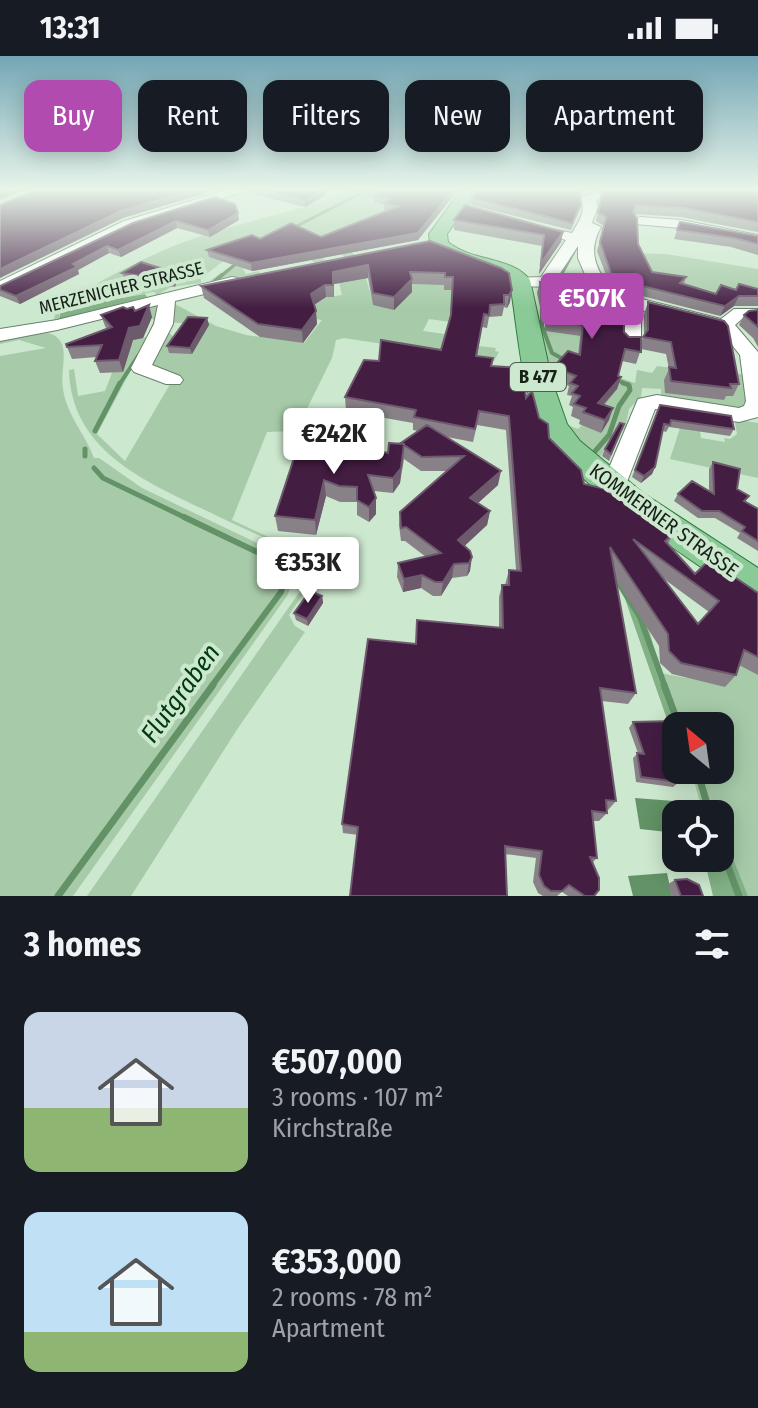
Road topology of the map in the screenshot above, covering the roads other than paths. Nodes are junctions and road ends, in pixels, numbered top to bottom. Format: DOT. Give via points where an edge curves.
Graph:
graph roads {
  1 [pos="118,229"];
  2 [pos="442,229"];
  3 [pos="587,229"];
  4 [pos="588,229"];
  5 [pos="708,229"];
  6 [pos="758,239"];
  7 [pos="247,279"];
  8 [pos="521,282"];
  9 [pos="553,282"];
  10 [pos="0,287"];
  11 [pos="594,291"];
  12 [pos="165,297"];
  13 [pos="632,301"];
  14 [pos="753,313"];
  15 [pos="726,326"];
  16 [pos="0,335"];
  17 [pos="632,342"];
  18 [pos="173,380"];
  19 [pos="613,487"];
  20 [pos="758,587"];
  1 -- 10 [label="street"];
  2 -- 8 [label="main road" via="430,246 505,271"];
  3 -- 9 [label="street"];
  4 -- 11 [label="street" via="582,254 600,287"];
  5 -- 6 [label="street"];
  7 -- 12 [label="street, MERZENICHER STRASSE"];
  8 -- 9 [label="street"];
  8 -- 19 [label="main road, KOMMERNER STRASSE / B 477" via="535,368 559,434"];
  9 -- 11 [label="street"];
  11 -- 13 [label="street"];
  12 -- 16 [label="street, MERZENICHER STRASSE"];
  12 -- 18 [label="street" via="160,329 141,368"];
  13 -- 15 [label="street"];
  13 -- 17 [label="street"];
  14 -- 15 [label="street" via="732,316"];
  15 -- 19 [label="street" via="750,354 757,401 753,411 739,415 648,403"];
  19 -- 20 [label="main road, KOMMERNER STRASSE / B 477"];
}
